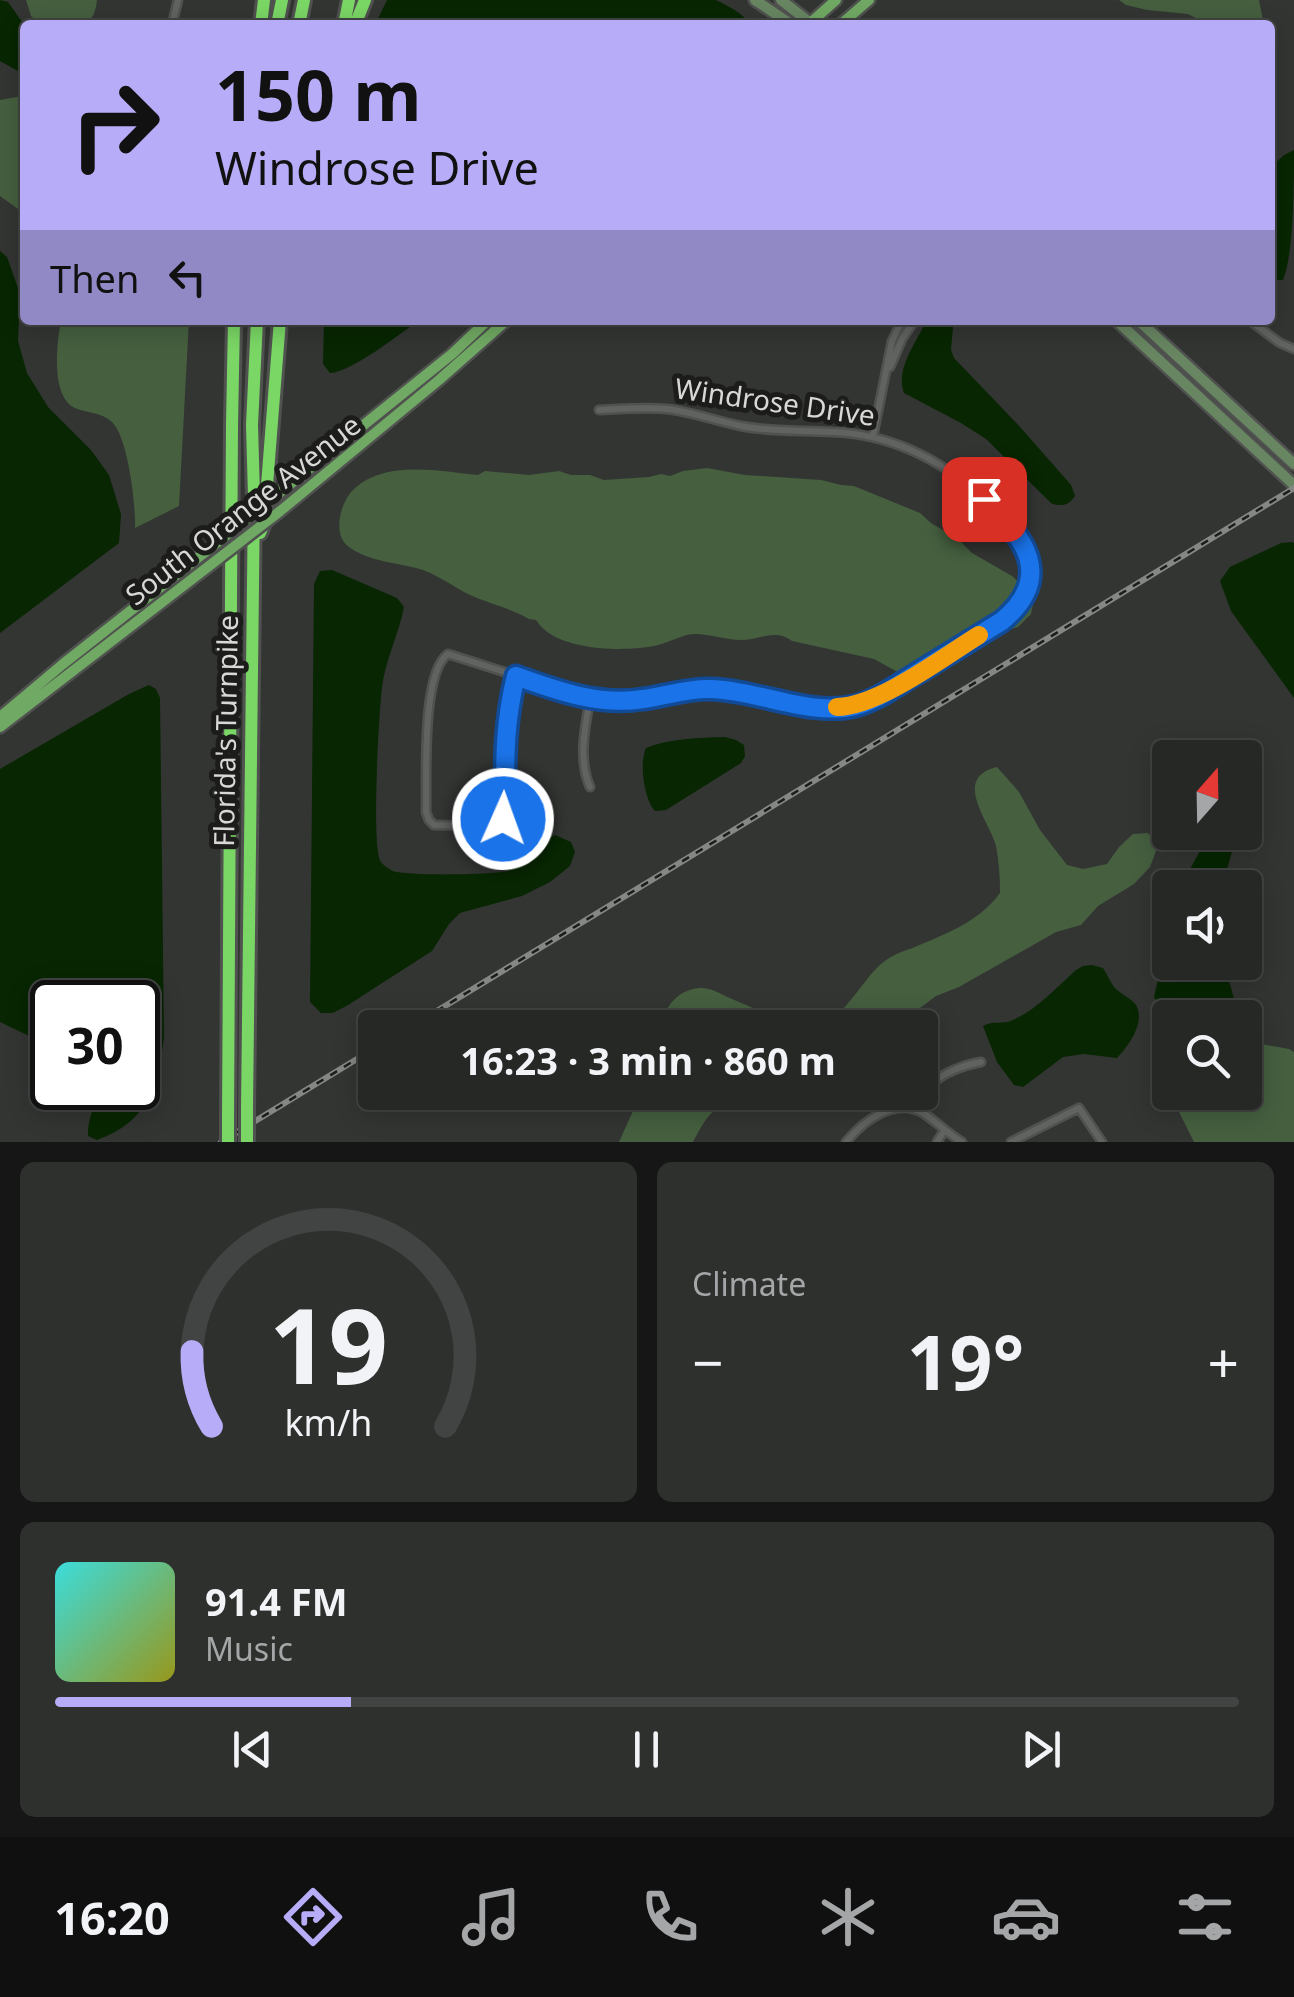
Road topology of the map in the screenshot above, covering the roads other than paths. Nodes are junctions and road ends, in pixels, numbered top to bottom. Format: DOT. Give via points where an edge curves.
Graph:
graph roads {
  1 [pos="756,0"];
  2 [pos="781,0"];
  3 [pos="836,0"];
  4 [pos="869,0"];
  5 [pos="785,20"];
  6 [pos="806,20"];
  7 [pos="815,20"];
  8 [pos="846,20"];
  9 [pos="234,325"];
  10 [pos="257,325"];
  11 [pos="280,325"];
  12 [pos="482,325"];
  13 [pos="501,325"];
  14 [pos="900,325"];
  15 [pos="912,325"];
  16 [pos="1121,325"];
  17 [pos="1143,325"];
  18 [pos="1256,325"];
  19 [pos="1294,349"];
  20 [pos="888,373"];
  21 [pos="599,410"];
  22 [pos="874,436"];
  23 [pos="1294,464"];
  24 [pos="1294,484"];
  25 [pos="253,555"];
  26 [pos="516,676"];
  27 [pos="590,699"];
  28 [pos="0,717"];
  29 [pos="0,727"];
  30 [pos="590,787"];
  31 [pos="982,1062"];
  32 [pos="938,1080"];
  33 [pos="888,1110"];
  34 [pos="918,1110"];
  35 [pos="944,1131"];
  36 [pos="228,1142"];
  37 [pos="247,1142"];
  38 [pos="846,1142"];
  39 [pos="938,1142"];
  40 [pos="962,1142"];
  41 [pos="1012,1142"];
  42 [pos="1102,1142"];
  1 -- 5 [label="main road"];
  2 -- 6 [label="main road"];
  3 -- 7 [label="main road"];
  4 -- 8 [label="main road"];
  9 -- 36 [label="highway, Florida's Turnpike, bridge"];
  10 -- 25 [label="highway, Florida's Turnpike"];
  11 -- 25 [label="highway" via="264,522"];
  12 -- 28 [label="main road, South Orange Avenue, bridge"];
  13 -- 29 [label="main road, South Orange Avenue, bridge" via="279,512"];
  14 -- 20 [label="street"];
  15 -- 20 [label="street"];
  16 -- 24 [label="main road"];
  17 -- 23 [label="main road"];
  18 -- 19 [label="street"];
  20 -- 22 [label="street"];
  21 -- 22 [label="street, Windrose Drive" via="669,410 779,431"];
  22 -- 27 [label="street, Windrose Drive" via="937,462 1021,538 1032,574 1016,609 882,695 850,707 709,688 643,700"];
  25 -- 37 [label="highway, Florida's Turnpike, bridge"];
  26 -- 26 [label="street, Windrose Drive" via="505,734 503,819 490,826 434,824 426,812 427,731 442,658 458,655"];
  26 -- 27 [label="street, Windrose Drive"];
  27 -- 30 [label="street" via="584,747"];
  31 -- 32 [label="street"];
  33 -- 38 [label="street"];
  34 -- 35 [label="street"];
  35 -- 39 [label="street"];
  35 -- 40 [label="street"];
  41 -- 42 [label="street" via="1079,1108"];
}
